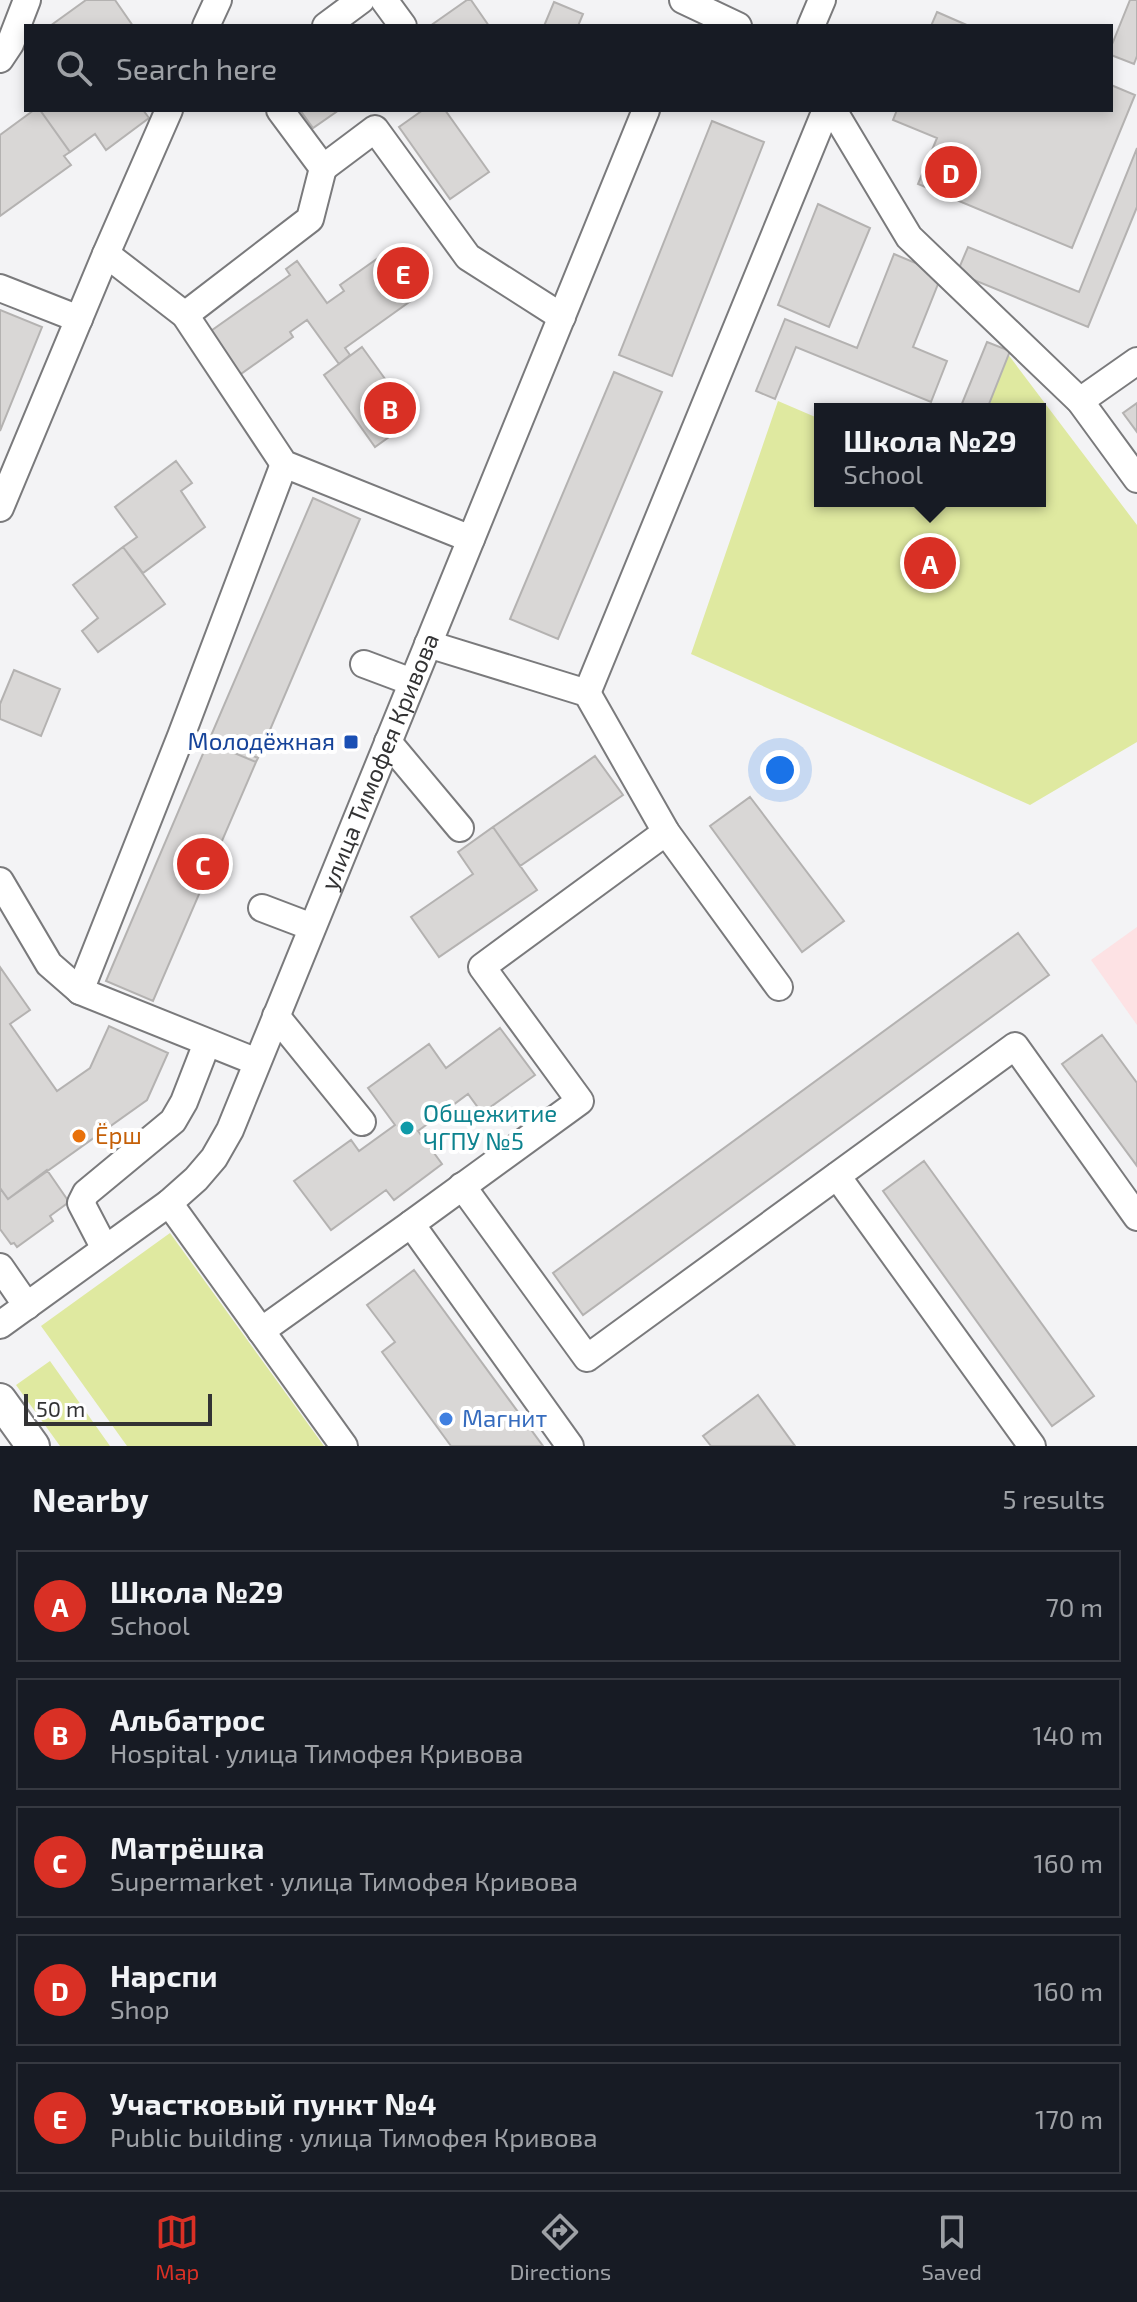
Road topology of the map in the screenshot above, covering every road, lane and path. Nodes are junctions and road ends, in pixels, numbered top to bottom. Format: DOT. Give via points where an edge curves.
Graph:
graph roads {
  1 [pos="27,0"];
  2 [pos="218,0"];
  3 [pos="361,0"];
  4 [pos="384,0"];
  5 [pos="822,0"];
  6 [pos="686,7"];
  7 [pos="207,24"];
  8 [pos="329,24"];
  9 [pos="402,24"];
  10 [pos="733,24"];
  11 [pos="812,24"];
  12 [pos="0,59"];
  13 [pos="168,112"];
  14 [pos="281,112"];
  15 [pos="645,112"];
  16 [pos="825,112"];
  17 [pos="834,112"];
  18 [pos="323,168"];
  19 [pos="106,254"];
  20 [pos="0,288"];
  21 [pos="185,315"];
  22 [pos="562,317"];
  23 [pos="79,319"];
  24 [pos="1137,361"];
  25 [pos="1080,401"];
  26 [pos="284,464"];
  27 [pos="1137,479"];
  28 [pos="0,508"];
  29 [pos="471,539"];
  30 [pos="428,644"];
  31 [pos="364,664"];
  32 [pos="412,682"];
  33 [pos="587,693"];
  34 [pos="388,742"];
  35 [pos="460,828"];
  36 [pos="666,832"];
  37 [pos="0,881"];
  38 [pos="262,908"];
  39 [pos="312,927"];
  40 [pos="779,987"];
  41 [pos="80,991"];
  42 [pos="276,1016"];
  43 [pos="207,1043"];
  44 [pos="257,1062"];
  45 [pos="362,1122"];
  46 [pos="837,1176"];
  47 [pos="462,1186"];
  48 [pos="169,1203"];
  49 [pos="1137,1217"];
  50 [pos="411,1224"];
  51 [pos="105,1249"];
  52 [pos="0,1267"];
  53 [pos="27,1306"];
  54 [pos="0,1325"];
  55 [pos="261,1331"];
  56 [pos="0,1400"];
  57 [pos="0,1436"];
  58 [pos="7,1446"];
  59 [pos="33,1446"];
  60 [pos="344,1446"];
  61 [pos="570,1446"];
  62 [pos="1032,1446"];
  1 -- 12 [label="street"];
  2 -- 7 [label="street"];
  3 -- 8 [label="street"];
  4 -- 9 [label="street"];
  5 -- 11 [label="street"];
  6 -- 10 [label="street"];
  13 -- 19 [label="street"];
  14 -- 18 [label="street"];
  15 -- 22 [label="street, улица Тимофея Кривова"];
  16 -- 33 [label="street"];
  17 -- 25 [label="street" via="909,237"];
  18 -- 21 [label="street" via="310,219"];
  18 -- 22 [label="street" via="375,129 468,257"];
  19 -- 21 [label="street"];
  19 -- 23 [label="street"];
  20 -- 23 [label="street"];
  21 -- 26 [label="street"];
  22 -- 29 [label="street, улица Тимофея Кривова"];
  23 -- 28 [label="street"];
  24 -- 25 [label="street"];
  25 -- 27 [label="street"];
  26 -- 29 [label="street"];
  26 -- 41 [label="street"];
  29 -- 30 [label="street, улица Тимофея Кривова"];
  30 -- 32 [label="street, улица Тимофея Кривова"];
  30 -- 33 [label="street"];
  31 -- 32 [label="street"];
  32 -- 34 [label="street, улица Тимофея Кривова"];
  33 -- 36 [label="street"];
  34 -- 35 [label="street"];
  34 -- 39 [label="street, улица Тимофея Кривова"];
  36 -- 40 [label="street"];
  36 -- 47 [label="street" via="482,967 580,1101"];
  37 -- 41 [label="street" via="49,964"];
  38 -- 39 [label="street"];
  39 -- 42 [label="street, улица Тимофея Кривова"];
  41 -- 43 [label="street"];
  42 -- 44 [label="street, улица Тимофея Кривова"];
  42 -- 45 [label="street"];
  43 -- 44 [label="street"];
  43 -- 51 [label="street" via="173,1121 86,1193 81,1203"];
  44 -- 48 [label="street, улица Тимофея Кривова" via="214,1158"];
  46 -- 47 [label="street" via="587,1358"];
  46 -- 49 [label="street" via="1015,1046"];
  46 -- 62 [label="street"];
  47 -- 50 [label="street"];
  48 -- 51 [label="street, улица Тимофея Кривова"];
  48 -- 55 [label="street"];
  50 -- 55 [label="street"];
  50 -- 61 [label="street"];
  51 -- 53 [label="street, улица Тимофея Кривова"];
  52 -- 53 [label="street"];
  53 -- 54 [label="street, улица Тимофея Кривова"];
  55 -- 60 [label="street"];
  56 -- 59 [label="main road"];
  57 -- 58 [label="main road"];
}
